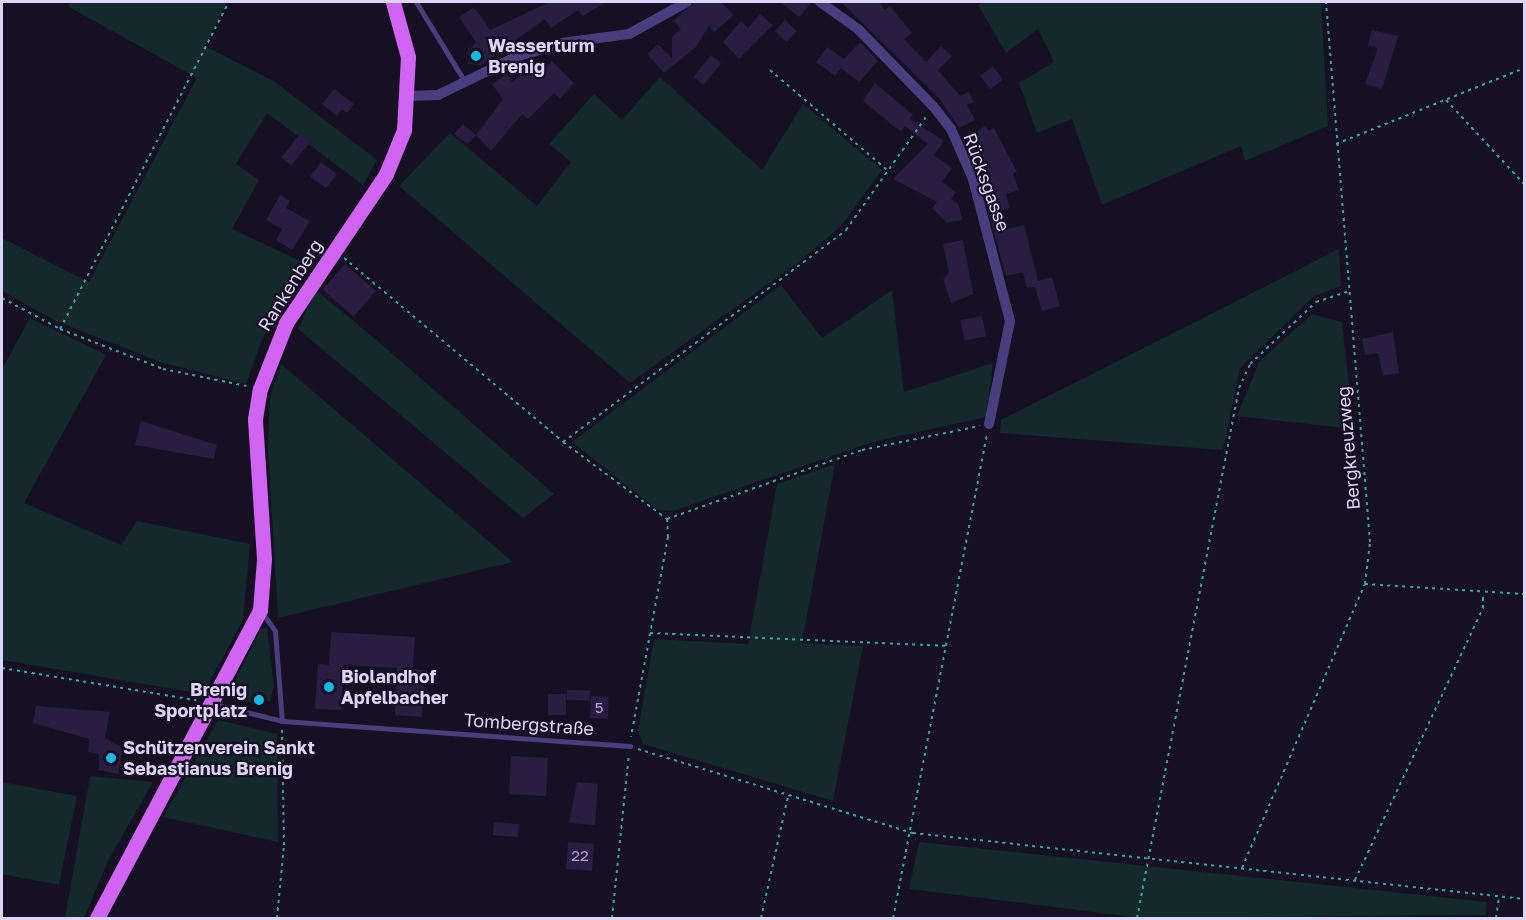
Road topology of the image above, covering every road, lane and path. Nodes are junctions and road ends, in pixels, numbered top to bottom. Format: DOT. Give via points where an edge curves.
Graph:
graph roads {
  1 [pos="229,2"];
  2 [pos="393,2"];
  3 [pos="416,2"];
  4 [pos="687,2"];
  5 [pos="820,2"];
  6 [pos="1326,2"];
  7 [pos="1524,68"];
  8 [pos="770,70"];
  9 [pos="465,82"];
  10 [pos="409,96"];
  11 [pos="1446,100"];
  12 [pos="933,106"];
  13 [pos="1336,144"];
  14 [pos="887,170"];
  15 [pos="1524,184"];
  16 [pos="335,251"];
  17 [pos="1348,292"];
  18 [pos="2,298"];
  19 [pos="60,329"];
  20 [pos="254,376"];
  21 [pos="989,424"];
  22 [pos="563,442"];
  23 [pos="667,519"];
  24 [pos="1365,584"];
  25 [pos="1483,593"];
  26 [pos="1524,594"];
  27 [pos="260,610"];
  28 [pos="650,633"];
  29 [pos="950,646"];
  30 [pos="2,668"];
  31 [pos="213,704"];
  32 [pos="282,721"];
  33 [pos="630,746"];
  34 [pos="788,796"];
  35 [pos="913,833"];
  36 [pos="1148,859"];
  37 [pos="1242,868"];
  38 [pos="1355,881"];
  39 [pos="1499,896"];
  40 [pos="1524,898"];
  41 [pos="97,918"];
  42 [pos="277,918"];
  43 [pos="612,918"];
  44 [pos="761,918"];
  45 [pos="893,918"];
  46 [pos="1137,918"];
  47 [pos="1496,918"];
  1 -- 19 [label="path"];
  2 -- 10 [label="main road, Rankenberg" via="408,57"];
  3 -- 9 [label="lane"];
  4 -- 9 [label="street" via="629,34 562,43"];
  5 -- 12 [label="street, Rücksgasse" via="858,29"];
  6 -- 13 [label="path, Bergkreuzweg"];
  7 -- 11 [label="path"];
  8 -- 14 [label="path"];
  9 -- 10 [label="street" via="438,95"];
  10 -- 16 [label="main road, Rankenberg" via="404,130 386,174"];
  11 -- 13 [label="path"];
  11 -- 15 [label="path"];
  12 -- 14 [label="path"];
  12 -- 21 [label="street, Rücksgasse" via="951,129 973,179 1010,321"];
  13 -- 17 [label="path, Bergkreuzweg"];
  14 -- 22 [label="path" via="846,230"];
  16 -- 22 [label="path"];
  16 -- 27 [label="main road, Rankenberg" via="286,323 260,389 255,428 264,559"];
  17 -- 24 [label="path, Bergkreuzweg" via="1370,542"];
  17 -- 36 [label="path" via="1316,302 1250,364 1239,388"];
  18 -- 19 [label="path"];
  19 -- 20 [label="path" via="163,369 250,387"];
  21 -- 23 [label="path" via="862,450"];
  21 -- 29 [label="path"];
  22 -- 23 [label="path"];
  23 -- 28 [label="path"];
  24 -- 25 [label="path"];
  24 -- 37 [label="path, Bergkreuzweg"];
  25 -- 26 [label="path"];
  25 -- 38 [label="path" via="1483,608"];
  27 -- 31 [label="main road, Rankenberg"];
  27 -- 32 [label="lane" via="275,631"];
  28 -- 29 [label="path"];
  28 -- 33 [label="path"];
  29 -- 35 [label="path"];
  30 -- 31 [label="path"];
  31 -- 32 [label="lane, Tombergstraße"];
  31 -- 41 [label="main road, Rankenberg"];
  32 -- 33 [label="lane, Tombergstraße"];
  32 -- 42 [label="path" via="284,845"];
  33 -- 34 [label="path"];
  33 -- 43 [label="path"];
  34 -- 35 [label="path"];
  34 -- 44 [label="path"];
  35 -- 36 [label="path"];
  35 -- 45 [label="path"];
  36 -- 37 [label="path"];
  36 -- 46 [label="path"];
  37 -- 38 [label="path"];
  38 -- 39 [label="path"];
  39 -- 40 [label="path"];
  39 -- 47 [label="path"];
}
